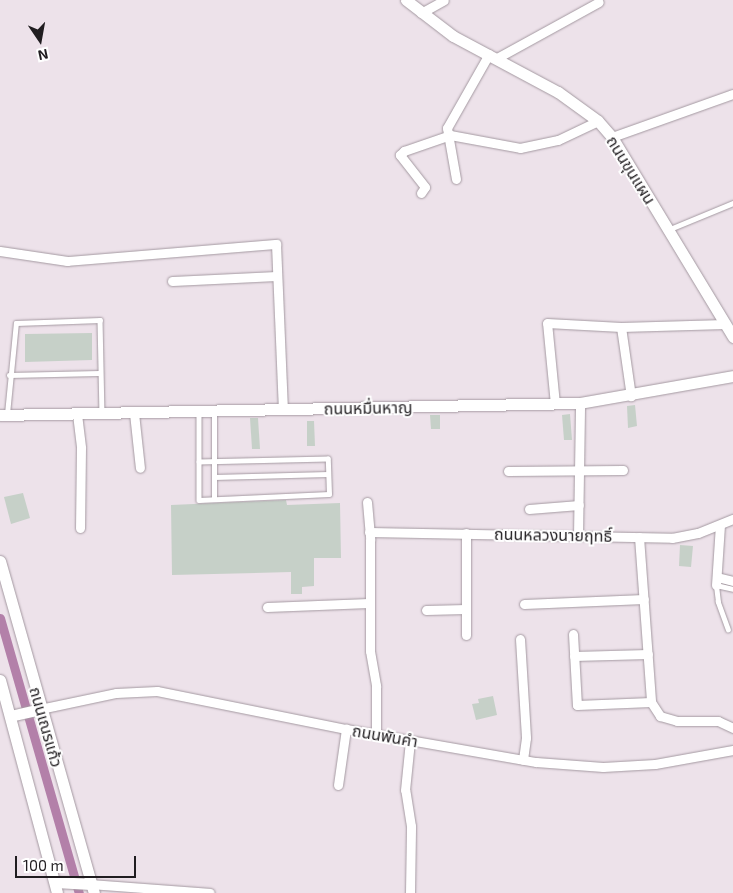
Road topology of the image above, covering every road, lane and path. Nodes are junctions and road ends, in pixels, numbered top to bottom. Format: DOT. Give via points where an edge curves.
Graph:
graph roads {
  1 [pos="406,0"];
  2 [pos="444,0"];
  3 [pos="599,2"];
  4 [pos="421,13"];
  5 [pos="493,56"];
  6 [pos="733,94"];
  7 [pos="598,121"];
  8 [pos="450,135"];
  9 [pos="612,137"];
  10 [pos="456,179"];
  11 [pos="421,193"];
  12 [pos="733,203"];
  13 [pos="668,230"];
  14 [pos="0,250"];
  15 [pos="277,276"];
  16 [pos="172,281"];
  17 [pos="725,324"];
  18 [pos="621,327"];
  19 [pos="733,337"];
  20 [pos="99,373"];
  21 [pos="9,375"];
  22 [pos="733,376"];
  23 [pos="631,396"];
  24 [pos="580,403"];
  25 [pos="556,404"];
  26 [pos="283,410"];
  27 [pos="199,411"];
  28 [pos="214,411"];
  29 [pos="134,413"];
  30 [pos="77,414"];
  31 [pos="102,414"];
  32 [pos="4,415"];
  33 [pos="199,462"];
  34 [pos="214,462"];
  35 [pos="140,468"];
  36 [pos="578,470"];
  37 [pos="623,470"];
  38 [pos="508,471"];
  39 [pos="328,474"];
  40 [pos="214,477"];
  41 [pos="214,499"];
  42 [pos="366,502"];
  43 [pos="579,505"];
  44 [pos="529,508"];
  45 [pos="733,519"];
  46 [pos="720,525"];
  47 [pos="80,528"];
  48 [pos="369,532"];
  49 [pos="466,534"];
  50 [pos="578,536"];
  51 [pos="640,537"];
  52 [pos="0,561"];
  53 [pos="717,581"];
  54 [pos="733,581"];
  55 [pos="733,589"];
  56 [pos="644,599"];
  57 [pos="369,603"];
  58 [pos="524,604"];
  59 [pos="267,607"];
  60 [pos="466,609"];
  61 [pos="426,610"];
  62 [pos="728,630"];
  63 [pos="573,634"];
  64 [pos="466,635"];
  65 [pos="520,639"];
  66 [pos="648,654"];
  67 [pos="574,656"];
  68 [pos="0,680"];
  69 [pos="651,702"];
  70 [pos="25,713"];
  71 [pos="733,728"];
  72 [pos="346,729"];
  73 [pos="376,734"];
  74 [pos="410,741"];
  75 [pos="733,750"];
  76 [pos="524,760"];
  77 [pos="338,784"];
  78 [pos="56,887"];
  79 [pos="92,889"];
  80 [pos="210,893"];
  81 [pos="410,893"];
  1 -- 4 [label="street, ถนนขุนแผน"];
  2 -- 4 [label="street"];
  3 -- 5 [label="street"];
  4 -- 5 [label="street, ถนนขุนแผน" via="453,36"];
  5 -- 7 [label="street, ถนนขุนแผน" via="558,92"];
  5 -- 8 [label="street" via="447,128"];
  6 -- 9 [label="street"];
  7 -- 8 [label="street" via="558,140 520,148"];
  7 -- 9 [label="street, ถนนขุนแผน"];
  8 -- 10 [label="street"];
  8 -- 11 [label="street" via="400,155 425,187"];
  9 -- 13 [label="street, ถนนขุนแผน"];
  12 -- 13 [label="lane"];
  13 -- 17 [label="street, ถนนขุนแผน"];
  14 -- 15 [label="street" via="67,261 276,244"];
  15 -- 16 [label="street"];
  15 -- 26 [label="street"];
  17 -- 18 [label="street"];
  17 -- 19 [label="street, ถนนขุนแผน"];
  18 -- 23 [label="street"];
  18 -- 25 [label="street" via="547,323"];
  20 -- 21 [label="lane"];
  20 -- 21 [label="lane" via="100,320 16,323"];
  20 -- 31 [label="lane"];
  21 -- 32 [label="lane"];
  22 -- 23 [label="street, ถนนหมื่นหาญ"];
  23 -- 24 [label="street, ถนนหมื่นหาญ"];
  24 -- 25 [label="street, ถนนหมื่นหาญ"];
  24 -- 36 [label="street"];
  25 -- 26 [label="street, ถนนหมื่นหาญ"];
  26 -- 28 [label="street, ถนนหมื่นหาญ"];
  27 -- 28 [label="street, ถนนหมื่นหาญ"];
  27 -- 29 [label="street, ถนนหมื่นหาญ"];
  27 -- 33 [label="lane"];
  28 -- 34 [label="lane"];
  29 -- 31 [label="street, ถนนหมื่นหาญ"];
  29 -- 35 [label="street"];
  30 -- 31 [label="street, ถนนหมื่นหาญ"];
  30 -- 32 [label="street, ถนนหมื่นหาญ"];
  30 -- 47 [label="street" via="81,448"];
  33 -- 34 [label="lane"];
  33 -- 41 [label="lane" via="199,500"];
  34 -- 39 [label="lane" via="328,459"];
  34 -- 40 [label="lane"];
  36 -- 37 [label="street"];
  36 -- 38 [label="street"];
  36 -- 43 [label="street"];
  39 -- 40 [label="lane"];
  39 -- 41 [label="lane" via="329,494"];
  40 -- 41 [label="lane"];
  42 -- 48 [label="street"];
  43 -- 44 [label="street"];
  43 -- 50 [label="street"];
  45 -- 46 [label="street, ถนนหลวงนายฤทธิ์"];
  46 -- 51 [label="street, ถนนหลวงนายฤทธิ์" via="686,536"];
  46 -- 53 [label="street"];
  48 -- 49 [label="street, ถนนหลวงนายฤทธิ์"];
  48 -- 57 [label="street"];
  49 -- 50 [label="street, ถนนหลวงนายฤทธิ์"];
  49 -- 60 [label="street"];
  50 -- 51 [label="street, ถนนหลวงนายฤทธิ์"];
  51 -- 56 [label="street"];
  52 -- 70 [label="street, ถนนเณรแก้ว"];
  53 -- 54 [label="street"];
  53 -- 55 [label="lane"];
  53 -- 62 [label="lane" via="718,602"];
  56 -- 58 [label="street"];
  56 -- 66 [label="street"];
  57 -- 59 [label="street"];
  57 -- 73 [label="street" via="370,651 376,686"];
  60 -- 61 [label="street"];
  60 -- 64 [label="street"];
  63 -- 67 [label="street"];
  65 -- 76 [label="street" via="526,738"];
  66 -- 67 [label="street"];
  66 -- 69 [label="street"];
  67 -- 69 [label="street" via="577,705"];
  68 -- 70 [label="street, ถนนเณรแก้ว"];
  69 -- 71 [label="street" via="660,716 677,721 718,721"];
  70 -- 72 [label="street, ถนนพันคำ" via="116,693 157,691"];
  70 -- 78 [label="street, ถนนเณรแก้ว"];
  70 -- 79 [label="street, ถนนเณรแก้ว"];
  72 -- 73 [label="street, ถนนพันคำ"];
  72 -- 77 [label="street"];
  73 -- 74 [label="street, ถนนพันคำ"];
  74 -- 76 [label="street, ถนนพันคำ"];
  74 -- 81 [label="street" via="405,790 411,826"];
  75 -- 76 [label="street, ถนนพันคำ" via="638,765 603,767"];
  78 -- 79 [label="street"];
  79 -- 80 [label="street"];
}
